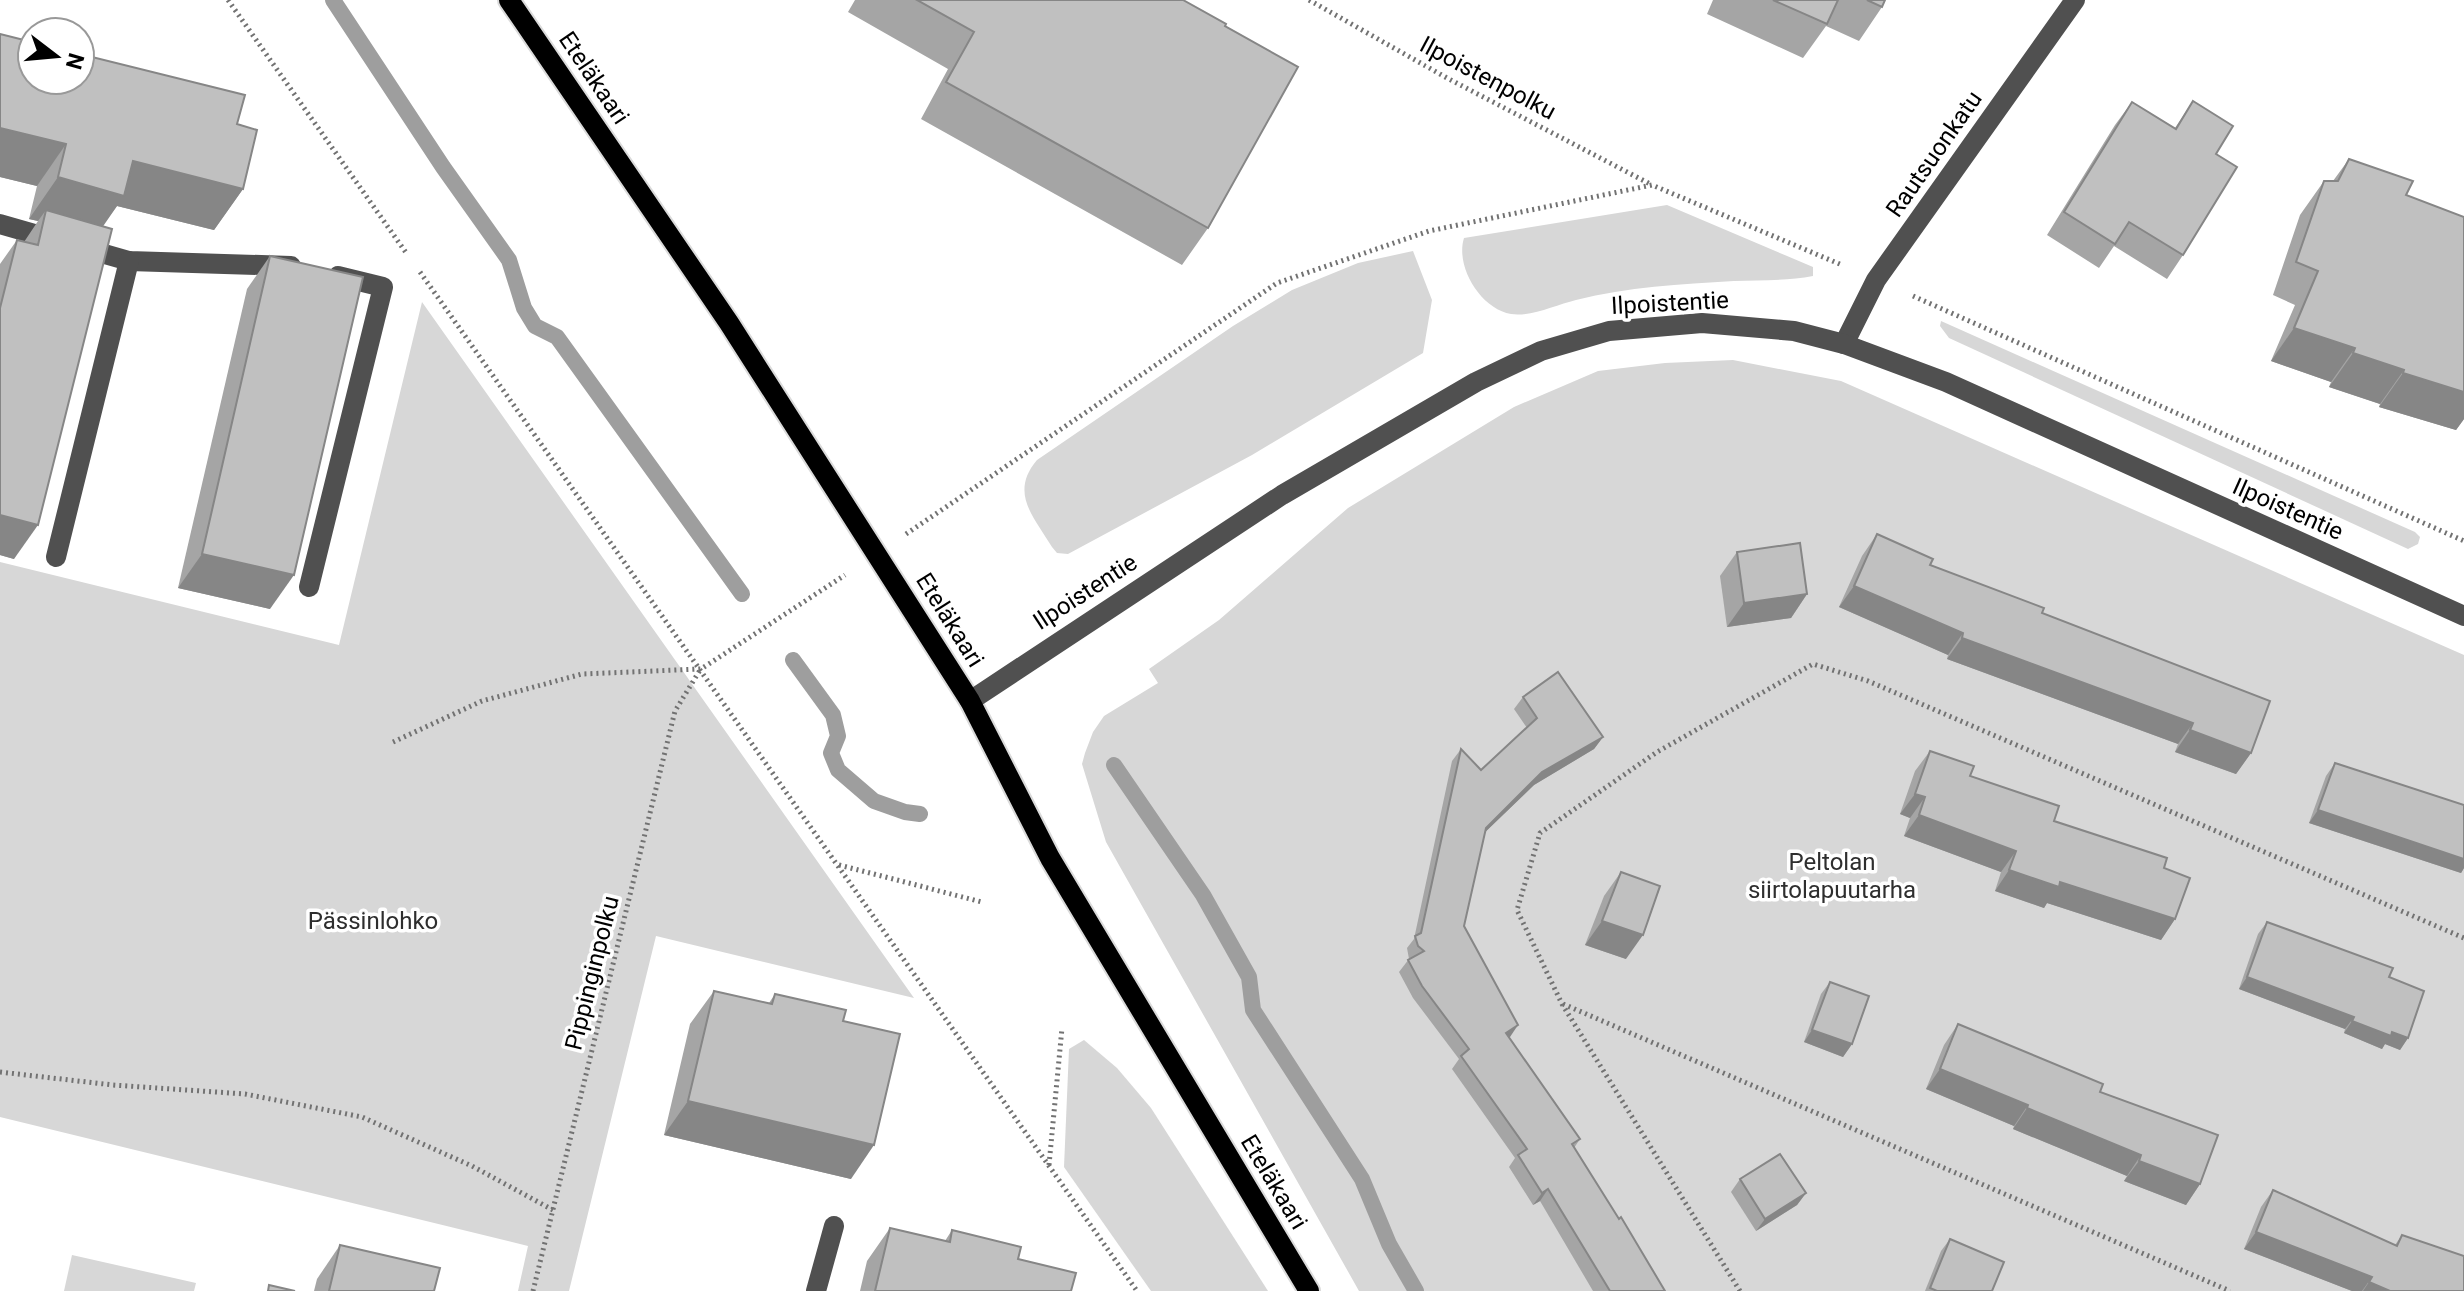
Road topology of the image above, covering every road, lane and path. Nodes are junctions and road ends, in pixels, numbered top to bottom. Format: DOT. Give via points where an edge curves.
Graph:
graph roads {
  1 [pos="228,0"];
  2 [pos="509,0"];
  3 [pos="1309,0"];
  4 [pos="2075,0"];
  5 [pos="1652,185"];
  6 [pos="0,224"];
  7 [pos="410,257"];
  8 [pos="129,261"];
  9 [pos="1841,264"];
  10 [pos="419,270"];
  11 [pos="1922,300"];
  12 [pos="1844,344"];
  13 [pos="2464,541"];
  14 [pos="877,553"];
  15 [pos="56,557"];
  16 [pos="309,587"];
  17 [pos="2464,616"];
  18 [pos="701,669"];
  19 [pos="970,701"];
  20 [pos="393,742"];
  21 [pos="838,865"];
  22 [pos="982,902"];
  23 [pos="2464,938"];
  24 [pos="1562,1004"];
  25 [pos="1062,1028"];
  26 [pos="0,1072"];
  27 [pos="1049,1166"];
  28 [pos="553,1210"];
  29 [pos="834,1226"];
  30 [pos="533,1291"];
  31 [pos="816,1291"];
  32 [pos="1137,1291"];
  33 [pos="1309,1291"];
  34 [pos="1740,1291"];
  35 [pos="2230,1291"];
  1 -- 7 [label="path"];
  2 -- 14 [label="main road, Eteläkaari" via="729,323"];
  3 -- 5 [label="path, Ilpoistenpolku"];
  4 -- 12 [label="street, Rautsuonkatu" via="1876,280"];
  5 -- 9 [label="path, Ilpoistenpolku"];
  5 -- 14 [label="path" via="1429,231 1277,283"];
  6 -- 8 [label="street"];
  8 -- 15 [label="street"];
  8 -- 16 [label="street" via="297,266 383,287"];
  10 -- 18 [label="path"];
  11 -- 13 [label="path"];
  12 -- 17 [label="street, Ilpoistentie" via="1946,382"];
  12 -- 19 [label="street, Ilpoistentie" via="1794,331 1702,323 1609,331 1541,351 1476,382 1282,495"];
  14 -- 18 [label="path"];
  14 -- 19 [label="main road, Eteläkaari"];
  18 -- 20 [label="path" via="582,674 482,701"];
  18 -- 21 [label="path"];
  18 -- 28 [label="path, Pippinginpolku" via="675,711"];
  19 -- 33 [label="main road, Eteläkaari" via="1050,858"];
  21 -- 22 [label="path"];
  21 -- 27 [label="path"];
  23 -- 24 [label="path" via="1868,681 1813,664 1657,752 1540,833 1517,910"];
  24 -- 34 [label="path"];
  24 -- 35 [label="path"];
  25 -- 27 [label="path"];
  26 -- 28 [label="path" via="245,1094 362,1117 472,1166"];
  27 -- 32 [label="path"];
  28 -- 30 [label="path, Pippinginpolku"];
  29 -- 31 [label="street"];
}
